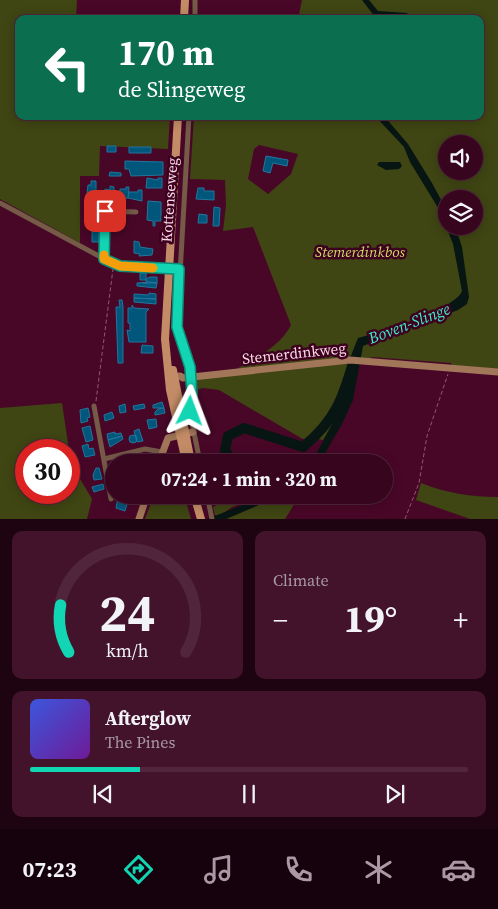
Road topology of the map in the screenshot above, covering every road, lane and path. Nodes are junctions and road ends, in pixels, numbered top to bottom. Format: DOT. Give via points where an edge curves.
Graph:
graph roads {
  1 [pos="185,0"];
  2 [pos="196,0"];
  3 [pos="184,15"];
  4 [pos="195,15"];
  5 [pos="178,120"];
  6 [pos="189,120"];
  7 [pos="176,161"];
  8 [pos="186,162"];
  9 [pos="0,203"];
  10 [pos="136,212"];
  11 [pos="104,259"];
  12 [pos="114,264"];
  13 [pos="169,269"];
  14 [pos="179,269"];
  15 [pos="450,368"];
  16 [pos="498,372"];
  17 [pos="187,378"];
  18 [pos="172,380"];
  19 [pos="94,406"];
  20 [pos="193,432"];
  21 [pos="182,434"];
  22 [pos="162,452"];
  23 [pos="185,454"];
  24 [pos="188,454"];
  25 [pos="198,454"];
  26 [pos="104,459"];
  27 [pos="105,465"];
  28 [pos="144,504"];
  29 [pos="197,504"];
  30 [pos="200,504"];
  31 [pos="209,504"];
  32 [pos="212,517"];
  33 [pos="139,519"];
  34 [pos="202,519"];
  35 [pos="405,519"];
  1 -- 3 [label="main road"];
  2 -- 4 [label="street"];
  5 -- 7 [label="main road, Kottenseweg"];
  6 -- 8 [label="street, Kottenseweg"];
  7 -- 8 [label="street"];
  7 -- 13 [label="main road, Kottenseweg"];
  8 -- 14 [label="street, Kottenseweg"];
  9 -- 11 [label="street"];
  10 -- 11 [label="street" via="105,211"];
  11 -- 12 [label="street"];
  12 -- 13 [label="street"];
  12 -- 19 [label="path" via="98,397"];
  13 -- 14 [label="street"];
  13 -- 18 [label="main road, Kottenseweg" via="167,311"];
  14 -- 17 [label="street, Kottenseweg" via="177,327 188,359"];
  15 -- 16 [label="street, Stemerdinkweg"];
  15 -- 17 [label="street, Stemerdinkweg" via="350,360"];
  15 -- 35 [label="path" via="427,436 419,483"];
  17 -- 18 [label="street, Stemerdinkweg"];
  17 -- 20 [label="street, Kottenseweg"];
  18 -- 21 [label="main road, Kottenseweg"];
  19 -- 26 [label="street"];
  20 -- 21 [label="street"];
  20 -- 25 [label="street, Kottenseweg"];
  21 -- 22 [label="street" via="165,440"];
  21 -- 23 [label="main road, Kottenseweg"];
  21 -- 24 [label="main road, Kottenseweg"];
  22 -- 26 [label="street" via="145,449"];
  26 -- 27 [label="street"];
  28 -- 33 [label="street"];
  29 -- 34 [label="main road"];
  30 -- 34 [label="main road"];
  31 -- 32 [label="street"];
}
